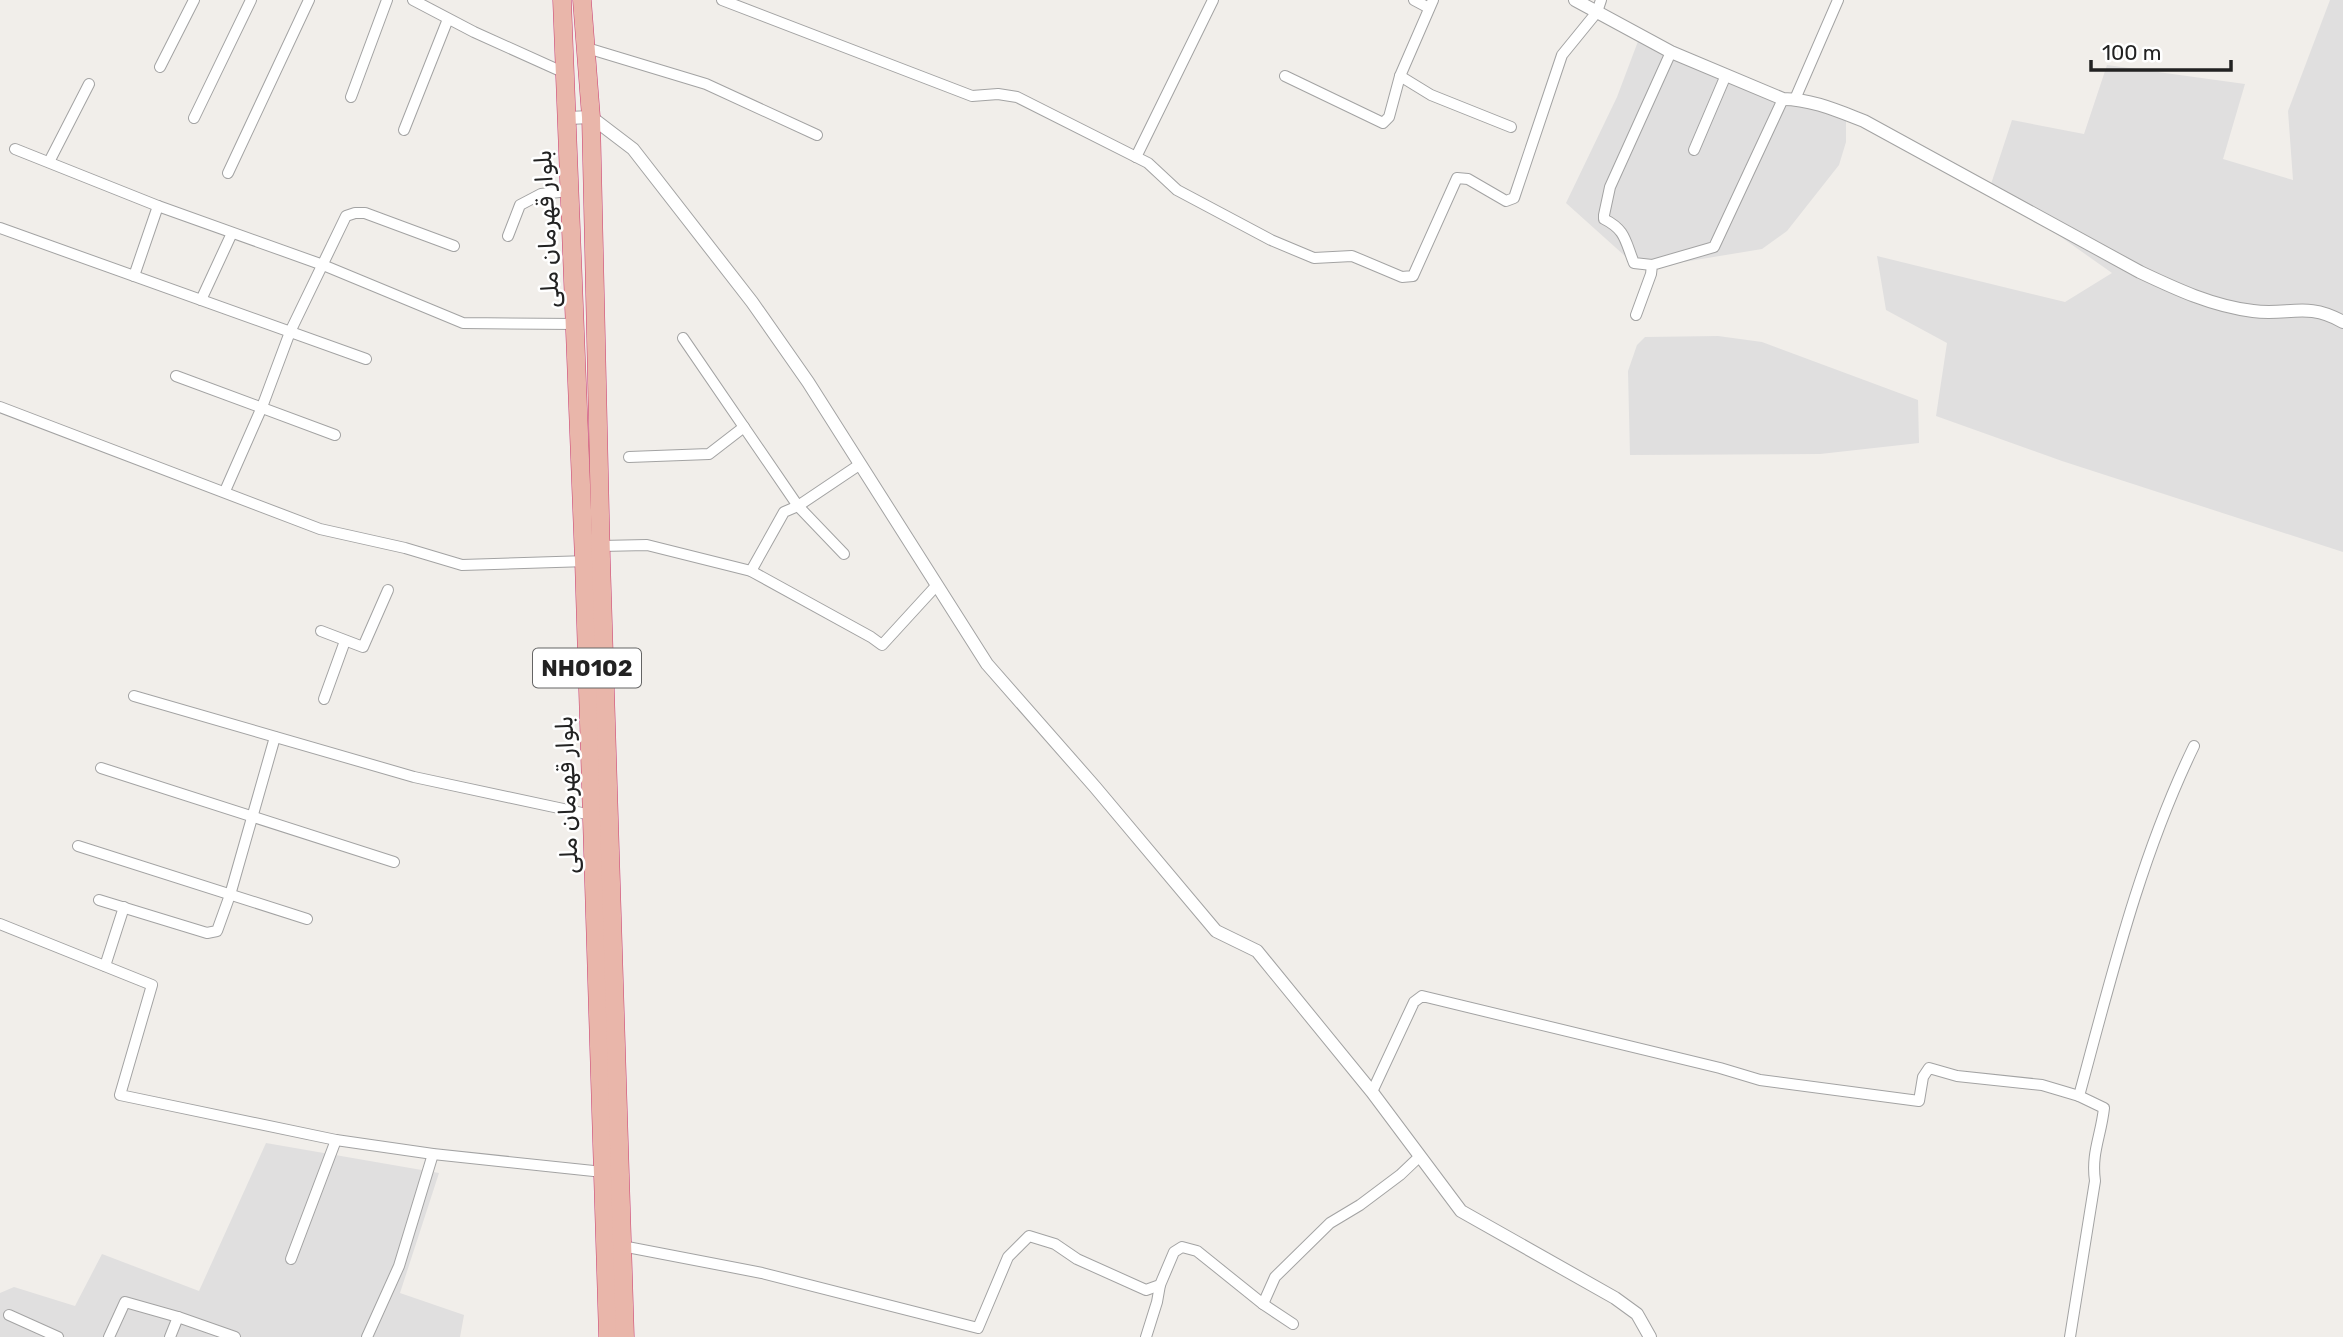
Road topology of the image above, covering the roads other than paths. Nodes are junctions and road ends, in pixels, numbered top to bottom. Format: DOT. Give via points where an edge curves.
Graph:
graph roads {
  1 [pos="194,0"];
  2 [pos="251,0"];
  3 [pos="309,0"];
  4 [pos="387,0"];
  5 [pos="413,0"];
  6 [pos="562,0"];
  7 [pos="582,0"];
  8 [pos="722,0"];
  9 [pos="1213,0"];
  10 [pos="1414,0"];
  11 [pos="1575,0"];
  12 [pos="1838,0"];
  13 [pos="1431,4"];
  14 [pos="1599,6"];
  15 [pos="448,19"];
  16 [pos="587,48"];
  17 [pos="1671,52"];
  18 [pos="160,67"];
  19 [pos="565,73"];
  20 [pos="1726,75"];
  21 [pos="1285,76"];
  22 [pos="1400,76"];
  23 [pos="89,84"];
  24 [pos="351,97"];
  25 [pos="1789,99"];
  26 [pos="591,117"];
  27 [pos="194,118"];
  28 [pos="568,118"];
  29 [pos="1511,127"];
  30 [pos="404,130"];
  31 [pos="817,135"];
  32 [pos="15,149"];
  33 [pos="1693,150"];
  34 [pos="1136,157"];
  35 [pos="49,162"];
  36 [pos="228,173"];
  37 [pos="569,191"];
  38 [pos="158,206"];
  39 [pos="0,228"];
  40 [pos="232,233"];
  41 [pos="508,236"];
  42 [pos="454,246"];
  43 [pos="323,265"];
  44 [pos="1652,265"];
  45 [pos="134,276"];
  46 [pos="201,300"];
  47 [pos="1636,315"];
  48 [pos="2343,322"];
  49 [pos="576,324"];
  50 [pos="290,332"];
  51 [pos="683,338"];
  52 [pos="366,359"];
  53 [pos="176,376"];
  54 [pos="262,407"];
  55 [pos="0,408"];
  56 [pos="744,427"];
  57 [pos="335,435"];
  58 [pos="629,457"];
  59 [pos="859,465"];
  60 [pos="225,491"];
  61 [pos="798,506"];
  62 [pos="844,554"];
  63 [pos="595,555"];
  64 [pos="751,571"];
  65 [pos="936,586"];
  66 [pos="388,590"];
  67 [pos="320,631"];
  68 [pos="345,641"];
  69 [pos="134,696"];
  70 [pos="324,699"];
  71 [pos="275,737"];
  72 [pos="2194,746"];
  73 [pos="101,768"];
  74 [pos="253,817"];
  75 [pos="601,817"];
  76 [pos="78,846"];
  77 [pos="394,862"];
  78 [pos="230,895"];
  79 [pos="99,900"];
  80 [pos="124,907"];
  81 [pos="307,919"];
  82 [pos="0,924"];
  83 [pos="105,966"];
  84 [pos="1372,1092"];
  85 [pos="2079,1096"];
  86 [pos="336,1140"];
  87 [pos="433,1154"];
  88 [pos="1420,1156"];
  89 [pos="603,1172"];
  90 [pos="622,1246"];
  91 [pos="291,1259"];
  92 [pos="1160,1285"];
  93 [pos="1263,1304"];
  94 [pos="9,1315"];
  95 [pos="178,1317"];
  96 [pos="1293,1324"];
  97 [pos="58,1337"];
  98 [pos="109,1337"];
  99 [pos="170,1337"];
  100 [pos="235,1337"];
  101 [pos="367,1337"];
  102 [pos="608,1337"];
  103 [pos="625,1337"];
  104 [pos="1146,1337"];
  105 [pos="1650,1337"];
  106 [pos="2070,1337"];
  1 -- 18 [label="street"];
  2 -- 27 [label="street"];
  3 -- 36 [label="street"];
  4 -- 24 [label="street"];
  5 -- 15 [label="street"];
  6 -- 19 [label="highway, بلوار قهرمان ملی / NH0102"];
  7 -- 16 [label="highway, بلوار قهرمان ملی / NH0102"];
  8 -- 34 [label="street" via="972,96 1017,97"];
  9 -- 34 [label="street"];
  10 -- 13 [label="street"];
  11 -- 14 [label="street"];
  12 -- 25 [label="street"];
  13 -- 22 [label="street"];
  14 -- 17 [label="street"];
  14 -- 34 [label="street" via="1562,55 1514,198 1506,201 1468,179 1457,178 1413,276 1402,277 1352,256 1314,258 1271,240 1177,190"];
  15 -- 19 [label="street"];
  15 -- 30 [label="street"];
  16 -- 26 [label="highway, بلوار قهرمان ملی / NH0102"];
  16 -- 31 [label="street" via="706,85"];
  17 -- 20 [label="street"];
  17 -- 44 [label="street" via="1610,187 1604,215 1623,233 1634,263"];
  19 -- 28 [label="highway, بلوار قهرمان ملی / NH0102"];
  20 -- 25 [label="street"];
  20 -- 33 [label="street"];
  21 -- 22 [label="street" via="1383,123 1389,117"];
  22 -- 29 [label="street"];
  23 -- 35 [label="street"];
  25 -- 44 [label="street" via="1714,247"];
  25 -- 48 [label="street" via="1864,121 2178,290 2228,307 2257,312 2318,310"];
  26 -- 28 [label="street"];
  26 -- 59 [label="street" via="633,149 752,302"];
  26 -- 63 [label="highway, بلوار قهرمان ملی / NH0102"];
  28 -- 37 [label="highway, بلوار قهرمان ملی / NH0102"];
  32 -- 35 [label="street"];
  35 -- 38 [label="street"];
  37 -- 41 [label="street" via="541,194 520,205"];
  37 -- 49 [label="highway, بلوار قهرمان ملی / NH0102"];
  38 -- 40 [label="street"];
  38 -- 45 [label="street"];
  39 -- 45 [label="street"];
  40 -- 43 [label="street"];
  40 -- 46 [label="street"];
  42 -- 43 [label="street" via="355,212 346,216"];
  43 -- 49 [label="street" via="463,323"];
  43 -- 50 [label="street"];
  44 -- 47 [label="street"];
  45 -- 46 [label="street"];
  46 -- 50 [label="street"];
  49 -- 63 [label="highway, بلوار قهرمان ملی / NH0102" via="579,469"];
  50 -- 52 [label="street"];
  50 -- 54 [label="street"];
  51 -- 56 [label="street"];
  53 -- 54 [label="street"];
  54 -- 57 [label="street"];
  54 -- 60 [label="street"];
  55 -- 60 [label="street"];
  56 -- 58 [label="street" via="709,454"];
  56 -- 61 [label="street"];
  59 -- 61 [label="street"];
  59 -- 65 [label="street"];
  60 -- 63 [label="street" via="320,529 462,565"];
  61 -- 62 [label="street"];
  61 -- 64 [label="street" via="784,512"];
  63 -- 64 [label="street" via="647,545"];
  63 -- 75 [label="highway, بلوار قهرمان ملی / NH0102"];
  64 -- 65 [label="street" via="882,645"];
  65 -- 84 [label="street" via="987,664 1216,931 1257,951"];
  66 -- 68 [label="street" via="363,647"];
  67 -- 68 [label="street"];
  68 -- 70 [label="street"];
  69 -- 71 [label="street"];
  71 -- 74 [label="street"];
  71 -- 75 [label="street" via="414,777"];
  72 -- 85 [label="street" via="2175,784 2141,881"];
  73 -- 74 [label="street"];
  74 -- 77 [label="street"];
  74 -- 78 [label="street"];
  75 -- 89 [label="highway, بلوار قهرمان ملی / NH0102"];
  75 -- 90 [label="highway, بلوار قهرمان ملی / NH0102"];
  76 -- 78 [label="street"];
  78 -- 80 [label="street" via="217,931 206,933"];
  78 -- 81 [label="street"];
  79 -- 80 [label="street"];
  80 -- 83 [label="street"];
  82 -- 83 [label="street"];
  83 -- 86 [label="street" via="152,985 120,1096"];
  84 -- 85 [label="street" via="1414,1002 1422,996 1760,1080 1919,1101 1929,1068 1957,1076 2042,1085"];
  84 -- 88 [label="street"];
  85 -- 106 [label="street" via="2104,1108 2092,1161 2095,1181"];
  86 -- 87 [label="street"];
  86 -- 91 [label="street"];
  87 -- 89 [label="street"];
  87 -- 101 [label="street" via="400,1266"];
  88 -- 93 [label="street" via="1330,1223 1275,1277"];
  88 -- 105 [label="street" via="1461,1211 1615,1298 1637,1314"];
  89 -- 102 [label="highway, بلوار قهرمان ملی / NH0102"];
  90 -- 92 [label="street" via="762,1273 978,1328 1008,1257 1029,1236 1055,1244 1146,1290"];
  90 -- 103 [label="highway, بلوار قهرمان ملی / NH0102"];
  92 -- 93 [label="street" via="1174,1252 1182,1247 1197,1251"];
  92 -- 104 [label="street"];
  93 -- 96 [label="street"];
  94 -- 97 [label="street"];
  95 -- 98 [label="street" via="125,1302"];
  95 -- 99 [label="street"];
  95 -- 100 [label="street"];
}
